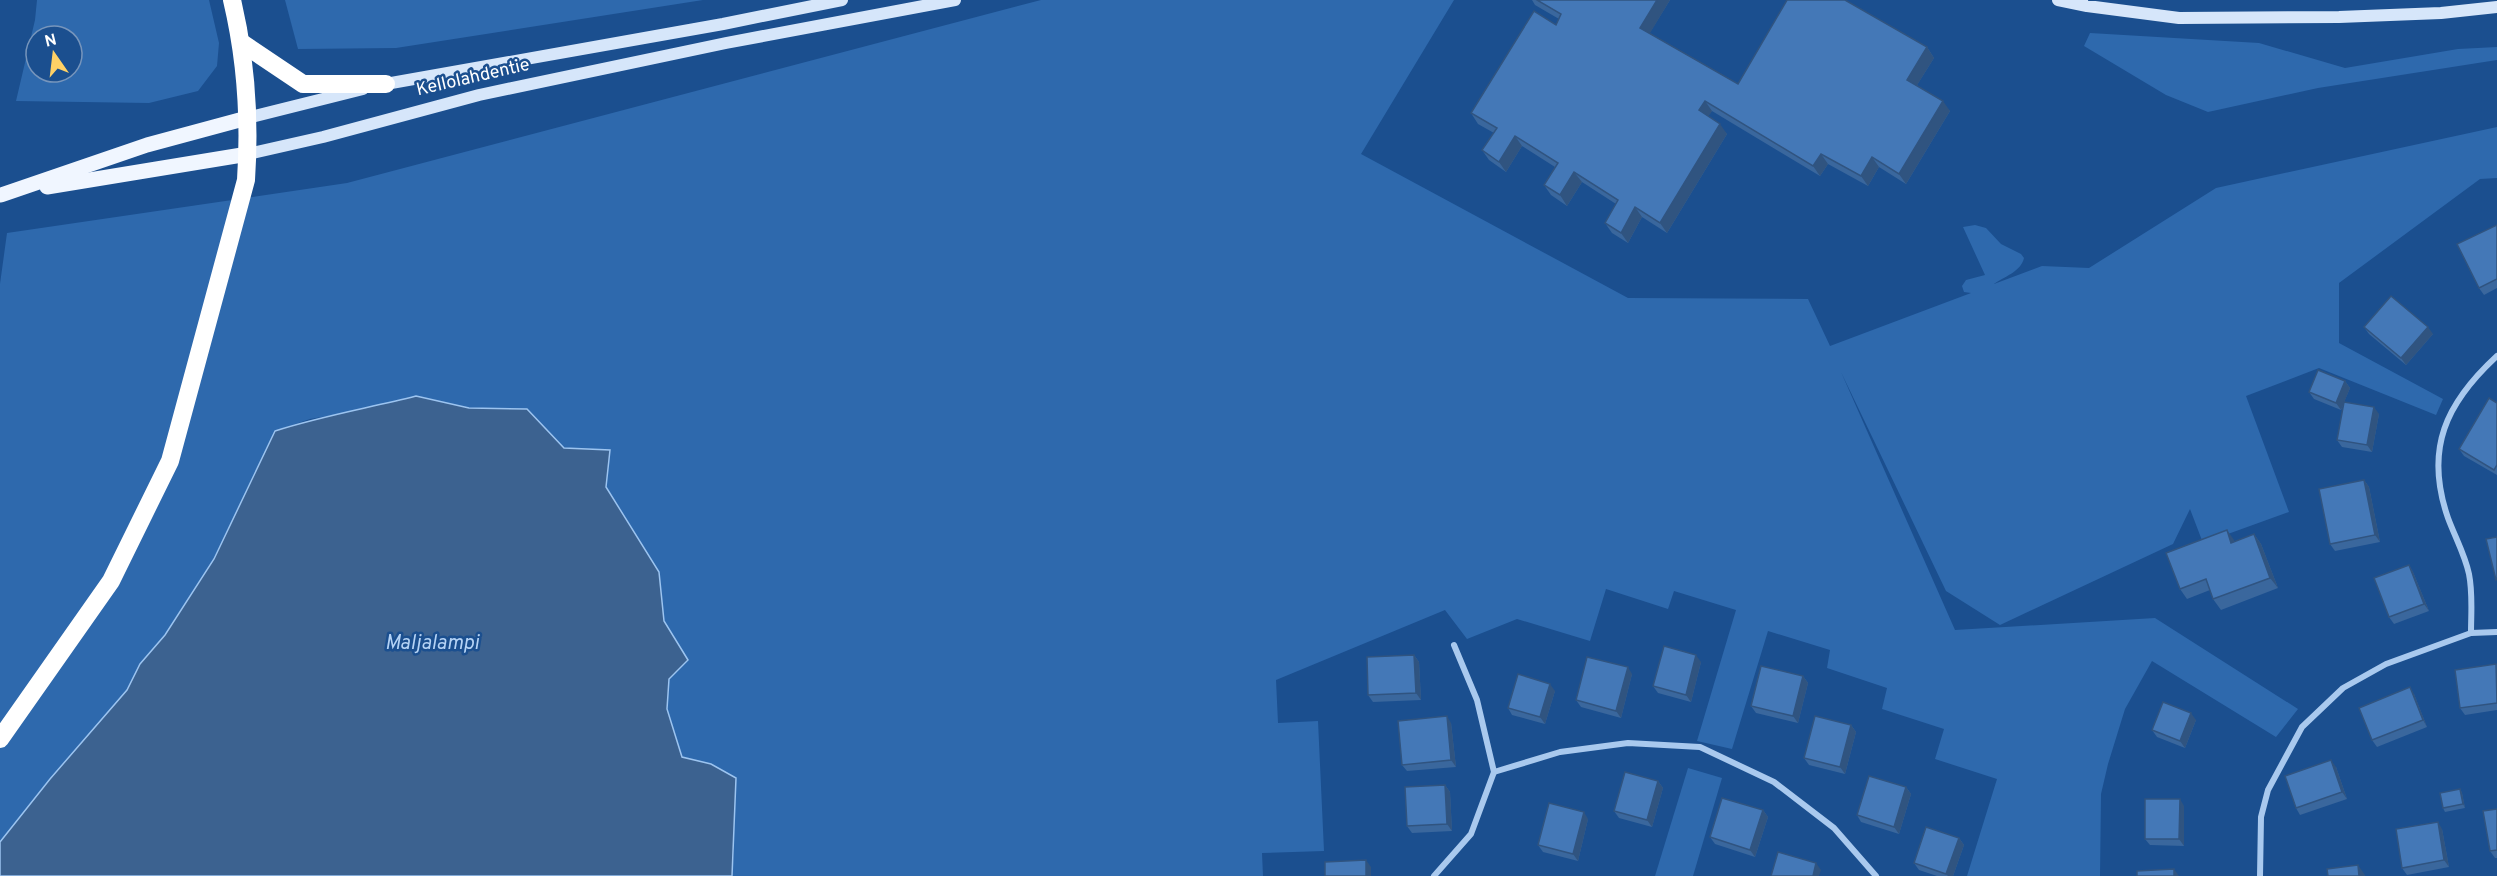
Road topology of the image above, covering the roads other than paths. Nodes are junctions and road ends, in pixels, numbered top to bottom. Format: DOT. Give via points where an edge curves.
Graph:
graph roads {
  1 [pos="232,0"];
  2 [pos="842,0"];
  3 [pos="955,0"];
  4 [pos="2058,0"];
  5 [pos="2497,7"];
  6 [pos="242,43"];
  7 [pos="386,84"];
  8 [pos="247,118"];
  9 [pos="248,154"];
  10 [pos="1,195"];
  11 [pos="2497,356"];
  12 [pos="2497,632"];
  13 [pos="2471,633"];
  14 [pos="1454,645"];
  15 [pos="0,739"];
  16 [pos="1494,772"];
  17 [pos="1434,876"];
  18 [pos="1876,876"];
  19 [pos="2260,876"];
  1 -- 6 [label="highway"];
  2 -- 7 [label="main road, Kellolahdentie"];
  3 -- 9 [label="main road, Kellolahdentie" via="479,95"];
  4 -- 5 [label="main road" via="2179,18 2339,17"];
  6 -- 7 [label="highway" via="303,84"];
  6 -- 8 [label="highway"];
  7 -- 8 [label="main road, Kellolahdentie"];
  8 -- 9 [label="highway"];
  8 -- 10 [label="main road, Kellolahdentie" via="147,145"];
  9 -- 10 [label="main road, Kellolahdentie"];
  9 -- 15 [label="highway" via="243,191 170,461 111,581"];
  11 -- 13 [label="street" via="2472,379 2444,426 2438,462 2443,500 2469,572"];
  12 -- 13 [label="street"];
  13 -- 19 [label="street" via="2386,664 2343,688 2302,727 2268,790 2261,817"];
  14 -- 16 [label="street" via="1477,700"];
  16 -- 17 [label="street" via="1471,834"];
  16 -- 18 [label="street" via="1560,752 1628,743 1700,747 1774,782 1834,828"];
}
